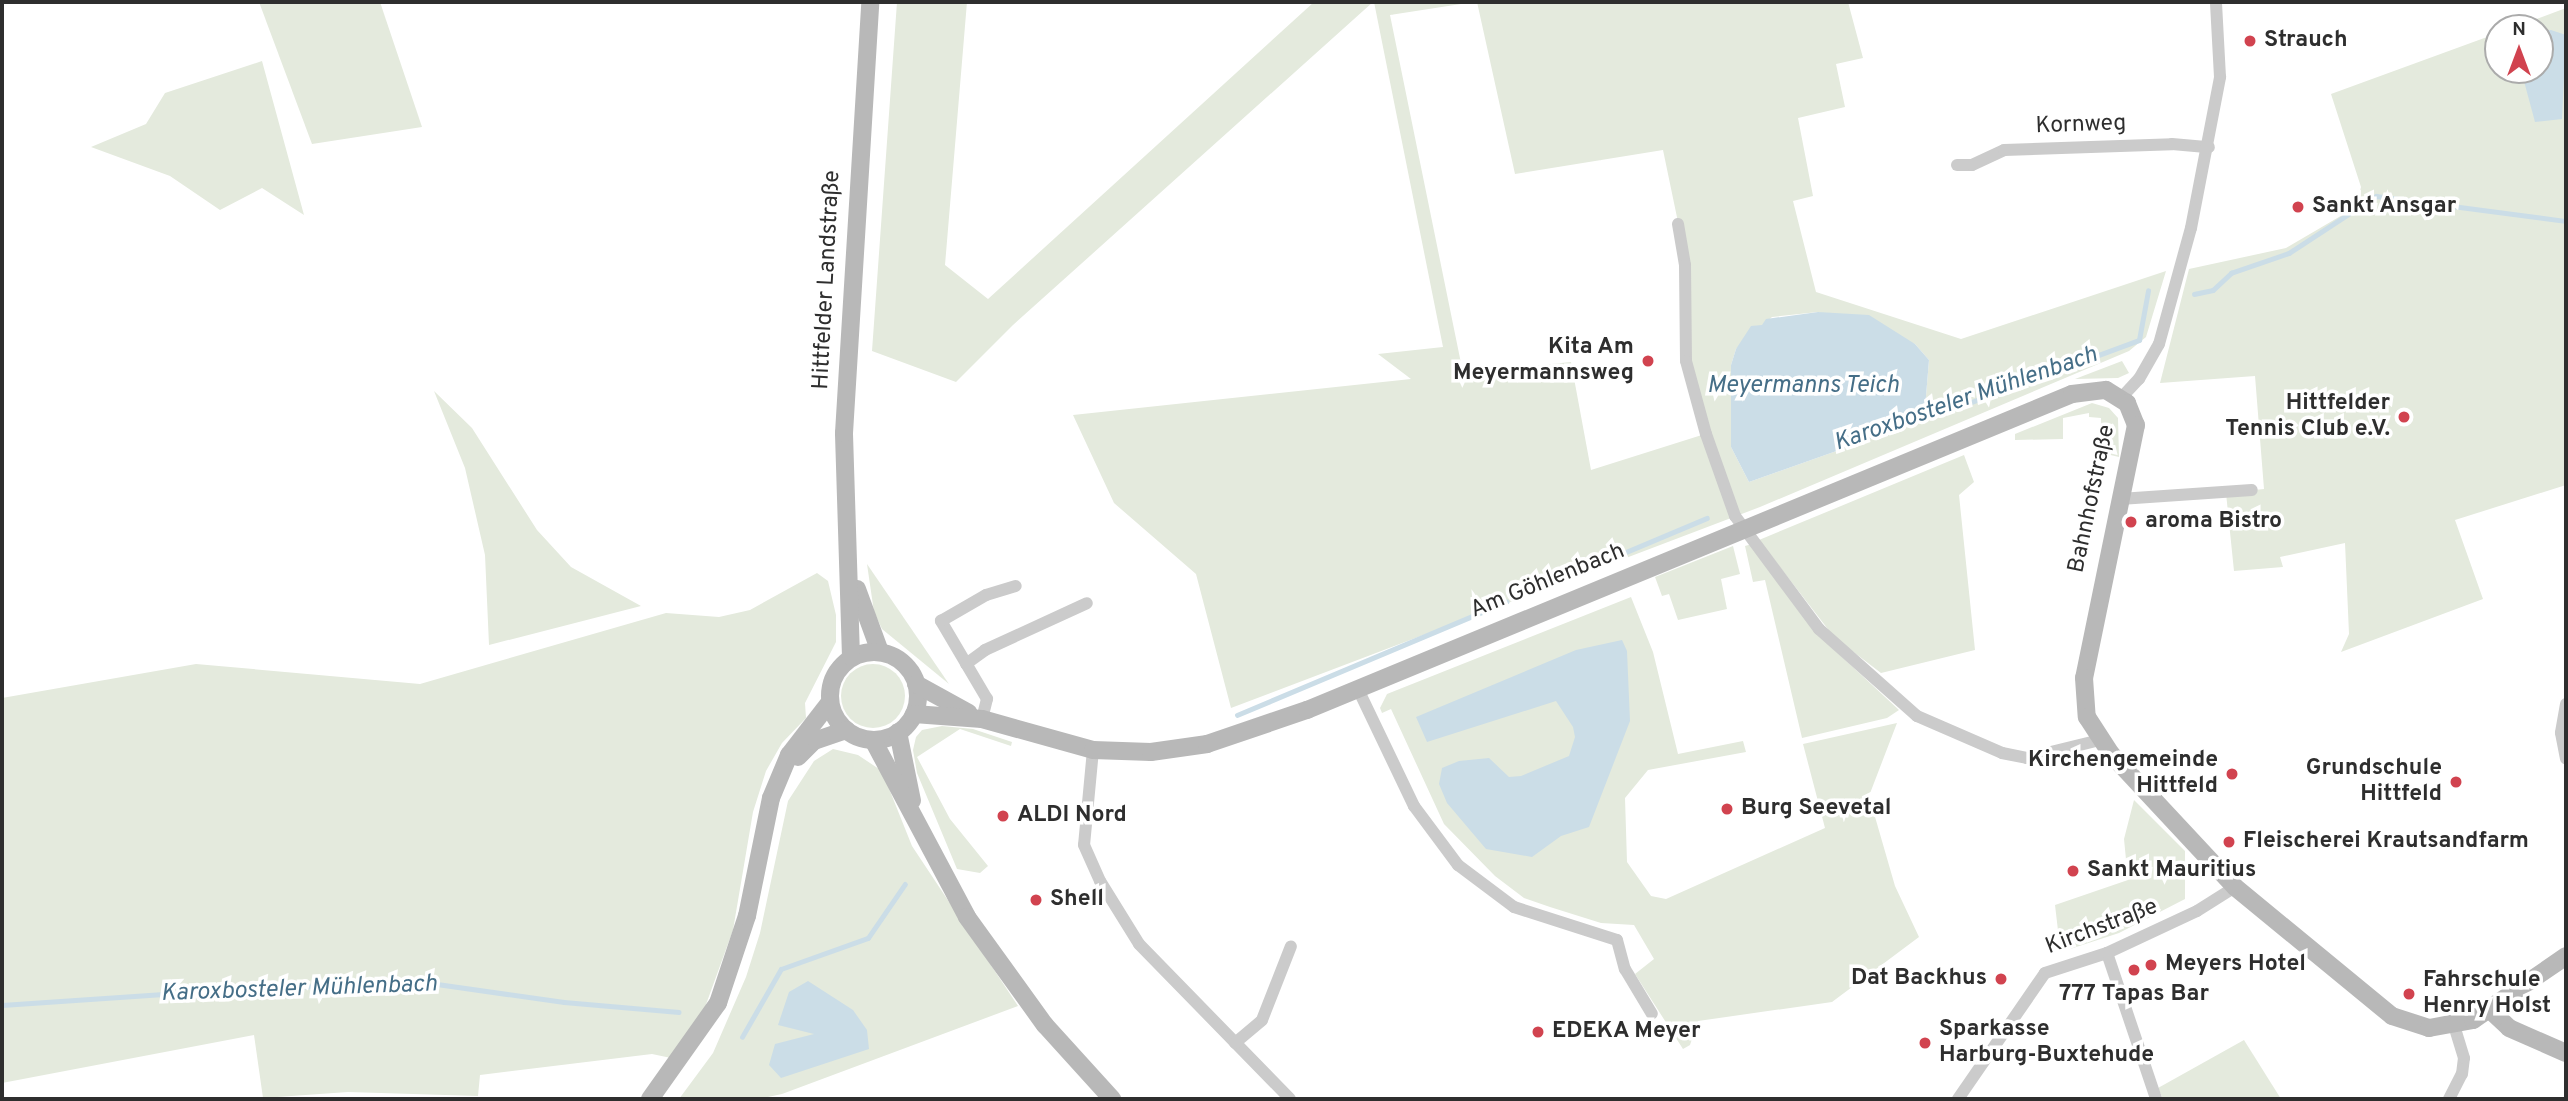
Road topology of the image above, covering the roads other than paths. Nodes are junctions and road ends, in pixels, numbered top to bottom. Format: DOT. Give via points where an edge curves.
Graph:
graph roads {
  1 [pos="870,2"];
  2 [pos="2216,2"];
  3 [pos="2209,148"];
  4 [pos="1957,165"];
  5 [pos="1678,224"];
  6 [pos="2122,397"];
  7 [pos="2252,490"];
  8 [pos="2120,499"];
  9 [pos="1746,530"];
  10 [pos="849,562"];
  11 [pos="1016,586"];
  12 [pos="1087,603"];
  13 [pos="880,652"];
  14 [pos="851,657"];
  15 [pos="967,664"];
  16 [pos="916,684"];
  17 [pos="1357,687"];
  18 [pos="830,702"];
  19 [pos="2566,704"];
  20 [pos="914,713"];
  21 [pos="982,719"];
  22 [pos="846,730"];
  23 [pos="898,732"];
  24 [pos="873,740"];
  25 [pos="2100,740"];
  26 [pos="1093,750"];
  27 [pos="2566,759"];
  28 [pos="771,798"];
  29 [pos="919,831"];
  30 [pos="2235,887"];
  31 [pos="1291,946"];
  32 [pos="2107,953"];
  33 [pos="2566,956"];
  34 [pos="2490,1010"];
  35 [pos="1652,1014"];
  36 [pos="2454,1026"];
  37 [pos="1235,1043"];
  38 [pos="2566,1053"];
  39 [pos="650,1099"];
  40 [pos="1112,1099"];
  41 [pos="1290,1099"];
  42 [pos="1958,1099"];
  43 [pos="2156,1099"];
  44 [pos="2449,1099"];
  1 -- 10 [label="street, Hittfelder Landstraße" via="844,433"];
  2 -- 3 [label="street, Bahnhofstraße" via="2220,77"];
  3 -- 4 [label="street, Kornweg" via="2172,144 2004,150 1972,165"];
  3 -- 6 [label="street, Bahnhofstraße" via="2164,331 2150,363"];
  5 -- 9 [label="street" via="1685,265 1686,361 1735,516"];
  6 -- 8 [label="street, Bahnhofstraße" via="2136,425"];
  6 -- 9 [label="street, Am Göhlenbach" via="2106,390 2072,394"];
  7 -- 8 [label="street"];
  8 -- 25 [label="street, Bahnhofstraße" via="2084,678 2087,717"];
  9 -- 17 [label="street, Am Göhlenbach"];
  9 -- 25 [label="street" via="1828,640 1917,716 2027,758"];
  10 -- 13 [label="street, Hittfelder Landstraße"];
  10 -- 14 [label="street, Hittfelder Landstraße"];
  11 -- 15 [label="street" via="986,595 941,621"];
  12 -- 15 [label="street" via="985,650"];
  13 -- 14 [label="street"];
  13 -- 16 [label="street" via="903,662"];
  14 -- 18 [label="street" via="834,676"];
  15 -- 21 [label="street" via="987,699"];
  16 -- 20 [label="street"];
  16 -- 21 [label="street, Am Göhlenbach"];
  17 -- 26 [label="street, Am Göhlenbach" via="1286,718 1207,744 1151,752"];
  17 -- 35 [label="street" via="1414,806 1458,865 1514,907 1617,940 1625,970"];
  18 -- 22 [label="street"];
  18 -- 28 [label="street" via="789,755"];
  19 -- 27 [label="street" via="2561,733"];
  20 -- 21 [label="street, Am Göhlenbach"];
  20 -- 23 [label="street"];
  21 -- 26 [label="street, Am Göhlenbach"];
  22 -- 24 [label="street"];
  22 -- 28 [label="street" via="814,741"];
  23 -- 24 [label="street"];
  23 -- 29 [label="street"];
  24 -- 29 [label="street"];
  25 -- 30 [label="street, Bahnhofstraße"];
  26 -- 37 [label="street" via="1083,826 1084,845 1096,874 1139,944"];
  28 -- 39 [label="street" via="730,972 718,1003"];
  29 -- 40 [label="street" via="997,962 1060,1043"];
  30 -- 32 [label="street, Kirchstraße" via="2197,911"];
  30 -- 36 [label="street, Bahnhofstraße" via="2376,1007 2410,1024"];
  31 -- 37 [label="street" via="1262,1020"];
  32 -- 42 [label="street, Kirchstraße" via="2045,973"];
  32 -- 43 [label="street"];
  33 -- 34 [label="street"];
  34 -- 36 [label="street"];
  34 -- 38 [label="street" via="2509,1028"];
  36 -- 44 [label="street" via="2464,1058 2462,1074"];
  37 -- 41 [label="street"];
}
